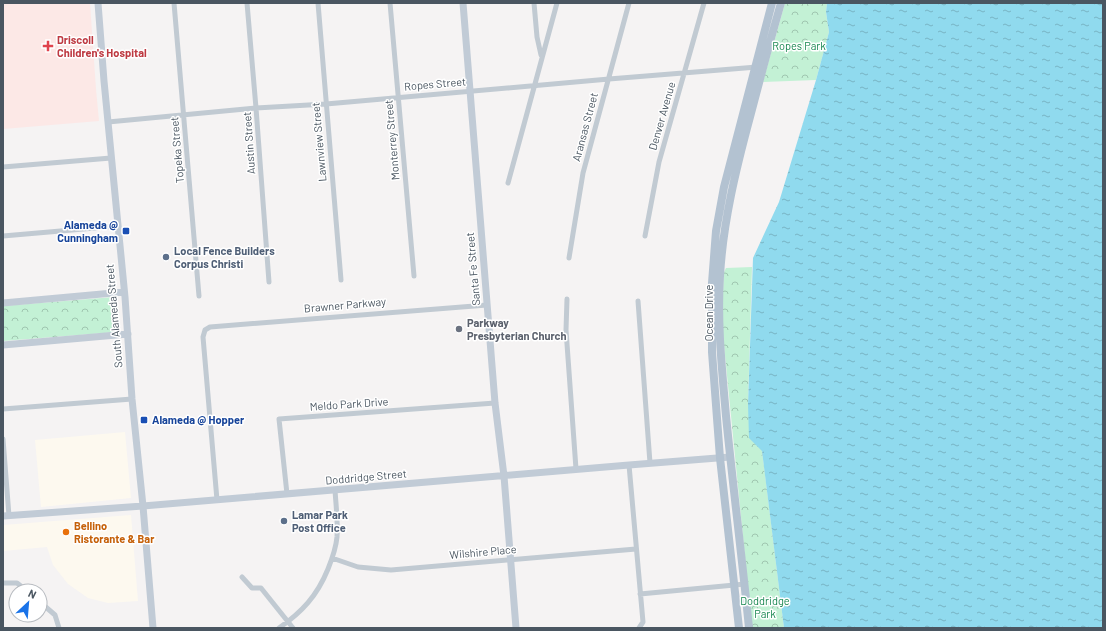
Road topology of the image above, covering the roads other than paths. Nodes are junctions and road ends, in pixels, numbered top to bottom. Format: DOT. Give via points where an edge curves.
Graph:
graph roads {
  1 [pos="98,3"];
  2 [pos="174,3"];
  3 [pos="247,3"];
  4 [pos="318,3"];
  5 [pos="390,3"];
  6 [pos="463,3"];
  7 [pos="534,3"];
  8 [pos="557,3"];
  9 [pos="630,3"];
  10 [pos="704,3"];
  11 [pos="772,3"];
  12 [pos="781,3"];
  13 [pos="542,57"];
  14 [pos="763,65"];
  15 [pos="754,68"];
  16 [pos="685,73"];
  17 [pos="609,79"];
  18 [pos="534,86"];
  19 [pos="470,91"];
  20 [pos="398,98"];
  21 [pos="326,104"];
  22 [pos="256,108"];
  23 [pos="184,115"];
  24 [pos="108,122"];
  25 [pos="742,133"];
  26 [pos="111,158"];
  27 [pos="3,167"];
  28 [pos="508,183"];
  29 [pos="118,226"];
  30 [pos="3,236"];
  31 [pos="645,236"];
  32 [pos="570,258"];
  33 [pos="414,276"];
  34 [pos="341,280"];
  35 [pos="269,282"];
  36 [pos="124,292"];
  37 [pos="199,296"];
  38 [pos="567,300"];
  39 [pos="638,301"];
  40 [pos="3,303"];
  41 [pos="487,305"];
  42 [pos="715,308"];
  43 [pos="128,334"];
  44 [pos="3,344"];
  45 [pos="132,400"];
  46 [pos="495,403"];
  47 [pos="3,409"];
  48 [pos="3,439"];
  49 [pos="730,457"];
  50 [pos="720,458"];
  51 [pos="650,463"];
  52 [pos="629,465"];
  53 [pos="576,469"];
  54 [pos="504,476"];
  55 [pos="335,490"];
  56 [pos="287,494"];
  57 [pos="216,500"];
  58 [pos="143,506"];
  59 [pos="6,516"];
  60 [pos="636,549"];
  61 [pos="332,558"];
  62 [pos="510,560"];
  63 [pos="242,577"];
  64 [pos="745,584"];
  65 [pos="734,585"];
  66 [pos="640,594"];
  67 [pos="48,609"];
  68 [pos="288,622"];
  69 [pos="59,628"];
  70 [pos="152,628"];
  71 [pos="279,628"];
  72 [pos="293,628"];
  73 [pos="516,628"];
  74 [pos="639,628"];
  75 [pos="740,628"];
  76 [pos="749,628"];
  1 -- 24 [label="main road, South Alameda Street"];
  2 -- 23 [label="street, Topeka Street"];
  3 -- 22 [label="street, Austin Street"];
  4 -- 21 [label="street, Lawnview Street"];
  5 -- 20 [label="street, Monterrey Street"];
  6 -- 19 [label="main road, Santa Fe Street"];
  7 -- 13 [label="street" via="537,37"];
  8 -- 13 [label="street"];
  9 -- 17 [label="street, Aransas Street"];
  10 -- 16 [label="street, Denver Avenue"];
  11 -- 15 [label="main road, Ocean Drive"];
  12 -- 14 [label="main road, Ocean Drive"];
  13 -- 18 [label="street"];
  14 -- 15 [label="street, Ropes Street"];
  14 -- 25 [label="main road, Ocean Drive"];
  15 -- 16 [label="street, Ropes Street"];
  15 -- 25 [label="main road, Ocean Drive"];
  16 -- 17 [label="street, Ropes Street"];
  16 -- 31 [label="street, Denver Avenue" via="659,162"];
  17 -- 18 [label="street, Ropes Street"];
  17 -- 32 [label="street, Aransas Street" via="583,173"];
  18 -- 19 [label="street, Ropes Street"];
  18 -- 28 [label="street"];
  19 -- 20 [label="street, Ropes Street"];
  19 -- 41 [label="main road, Santa Fe Street"];
  20 -- 21 [label="street, Ropes Street"];
  20 -- 33 [label="street, Monterrey Street"];
  21 -- 22 [label="street, Ropes Street"];
  21 -- 34 [label="street, Lawnview Street"];
  22 -- 23 [label="street, Ropes Street"];
  22 -- 35 [label="street, Austin Street"];
  23 -- 24 [label="street, Ropes Street"];
  23 -- 37 [label="street, Topeka Street"];
  24 -- 26 [label="main road, South Alameda Street"];
  25 -- 42 [label="main road, Ocean Drive" via="723,214 720,276"];
  26 -- 27 [label="street"];
  26 -- 29 [label="main road, South Alameda Street"];
  29 -- 30 [label="street"];
  29 -- 36 [label="main road, South Alameda Street"];
  36 -- 40 [label="main road"];
  36 -- 43 [label="main road, South Alameda Street"];
  38 -- 53 [label="street" via="566,330"];
  39 -- 51 [label="street"];
  41 -- 46 [label="main road, Santa Fe Street"];
  41 -- 57 [label="street, Brawner Parkway" via="210,327 205,330 203,337"];
  42 -- 49 [label="main road, Ocean Drive"];
  42 -- 50 [label="main road, Ocean Drive" via="712,352"];
  43 -- 44 [label="main road"];
  43 -- 45 [label="main road, South Alameda Street"];
  45 -- 47 [label="street"];
  45 -- 58 [label="main road, South Alameda Street"];
  46 -- 54 [label="main road, Santa Fe Street"];
  46 -- 56 [label="street, Meldo Park Drive" via="279,419"];
  48 -- 59 [label="street"];
  49 -- 50 [label="main road, Doddridge Street"];
  49 -- 64 [label="main road, Ocean Drive"];
  50 -- 51 [label="main road, Doddridge Street"];
  50 -- 65 [label="main road, Ocean Drive"];
  51 -- 52 [label="main road, Doddridge Street"];
  52 -- 53 [label="main road, Doddridge Street"];
  52 -- 60 [label="street"];
  53 -- 54 [label="main road, Doddridge Street"];
  54 -- 55 [label="main road, Doddridge Street"];
  54 -- 62 [label="main road, Santa Fe Street"];
  55 -- 56 [label="main road, Doddridge Street"];
  55 -- 61 [label="street" via="337,538"];
  56 -- 57 [label="main road, Doddridge Street"];
  57 -- 58 [label="main road, Doddridge Street"];
  58 -- 59 [label="main road, Doddridge Street"];
  58 -- 70 [label="main road, South Alameda Street"];
  60 -- 62 [label="street, Wilshire Place"];
  60 -- 66 [label="street"];
  61 -- 62 [label="street, Wilshire Place" via="358,567 391,570"];
  61 -- 68 [label="street" via="316,592 304,608"];
  62 -- 73 [label="main road, Santa Fe Street"];
  63 -- 68 [label="street" via="252,588 261,588"];
  64 -- 65 [label="street"];
  64 -- 76 [label="main road, Ocean Drive"];
  65 -- 66 [label="street"];
  65 -- 75 [label="main road, Ocean Drive"];
  66 -- 74 [label="street" via="643,622"];
  67 -- 69 [label="street" via="55,615"];
  68 -- 71 [label="street"];
  68 -- 72 [label="street"];
}
